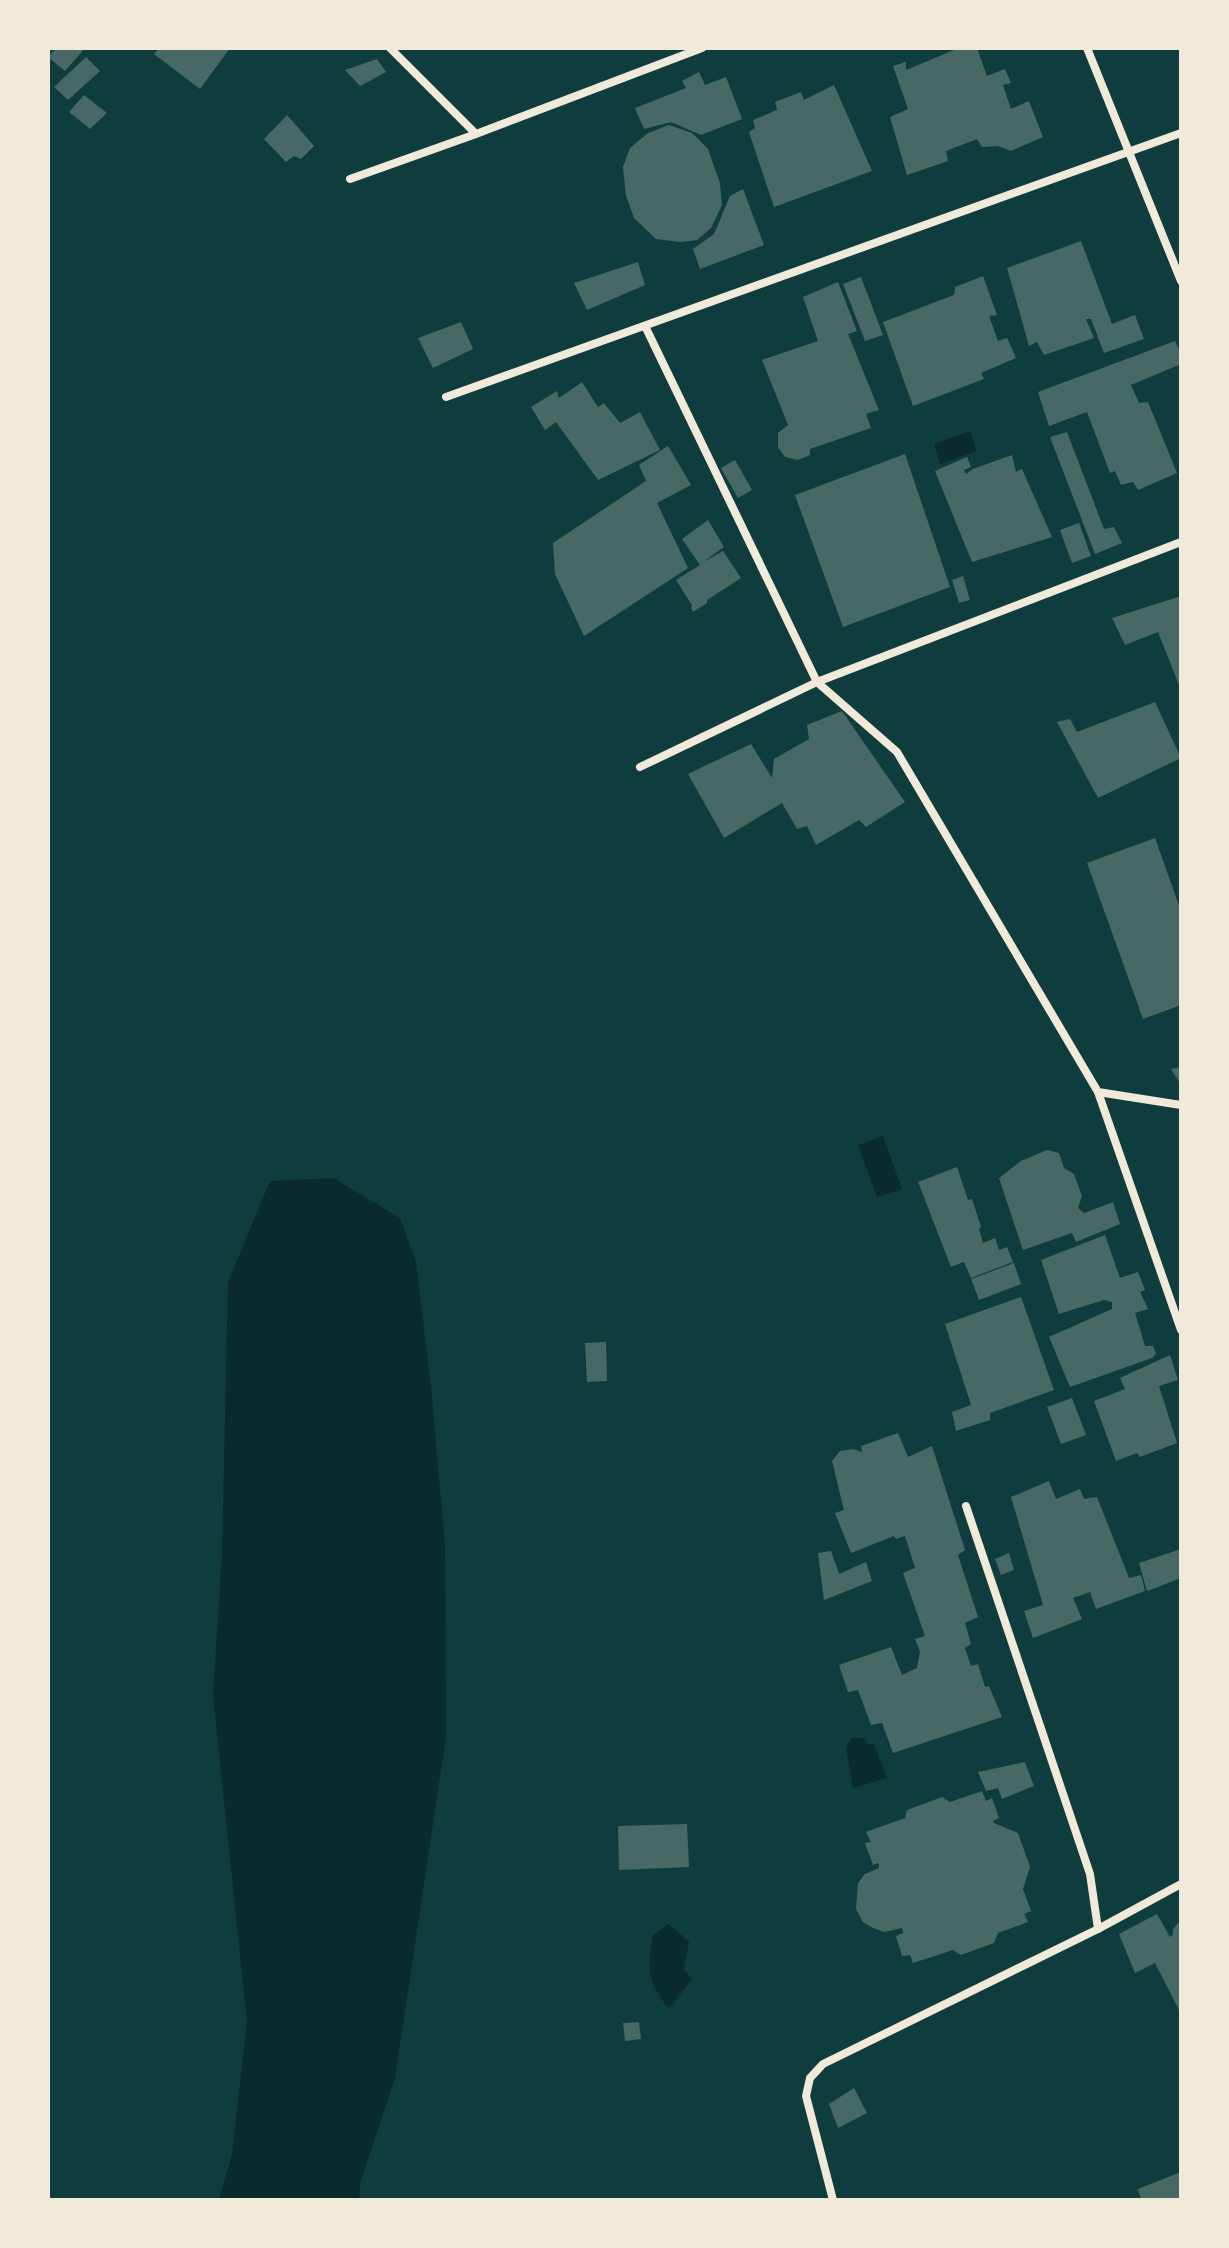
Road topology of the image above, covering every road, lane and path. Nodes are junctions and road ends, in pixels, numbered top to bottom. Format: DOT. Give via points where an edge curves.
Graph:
graph roads {
  1 [pos="390,48"];
  2 [pos="702,48"];
  3 [pos="1087,48"];
  4 [pos="1181,133"];
  5 [pos="476,134"];
  6 [pos="1129,152"];
  7 [pos="350,179"];
  8 [pos="1181,281"];
  9 [pos="645,326"];
  10 [pos="446,397"];
  11 [pos="1181,542"];
  12 [pos="817,682"];
  13 [pos="640,767"];
  14 [pos="1098,1092"];
  15 [pos="1181,1105"];
  16 [pos="1181,1330"];
  17 [pos="966,1506"];
  18 [pos="1181,1884"];
  19 [pos="1098,1929"];
  20 [pos="833,2200"];
  1 -- 5 [label="street"];
  2 -- 5 [label="street"];
  3 -- 6 [label="street"];
  4 -- 6 [label="street"];
  5 -- 7 [label="street"];
  6 -- 8 [label="street"];
  6 -- 9 [label="street"];
  9 -- 10 [label="street"];
  9 -- 12 [label="street"];
  11 -- 12 [label="street"];
  12 -- 13 [label="street"];
  12 -- 14 [label="street" via="897,752"];
  14 -- 15 [label="street"];
  14 -- 16 [label="street"];
  17 -- 19 [label="street" via="1090,1874"];
  18 -- 19 [label="street"];
  19 -- 20 [label="street" via="823,2064 810,2078 806,2096"];
}
